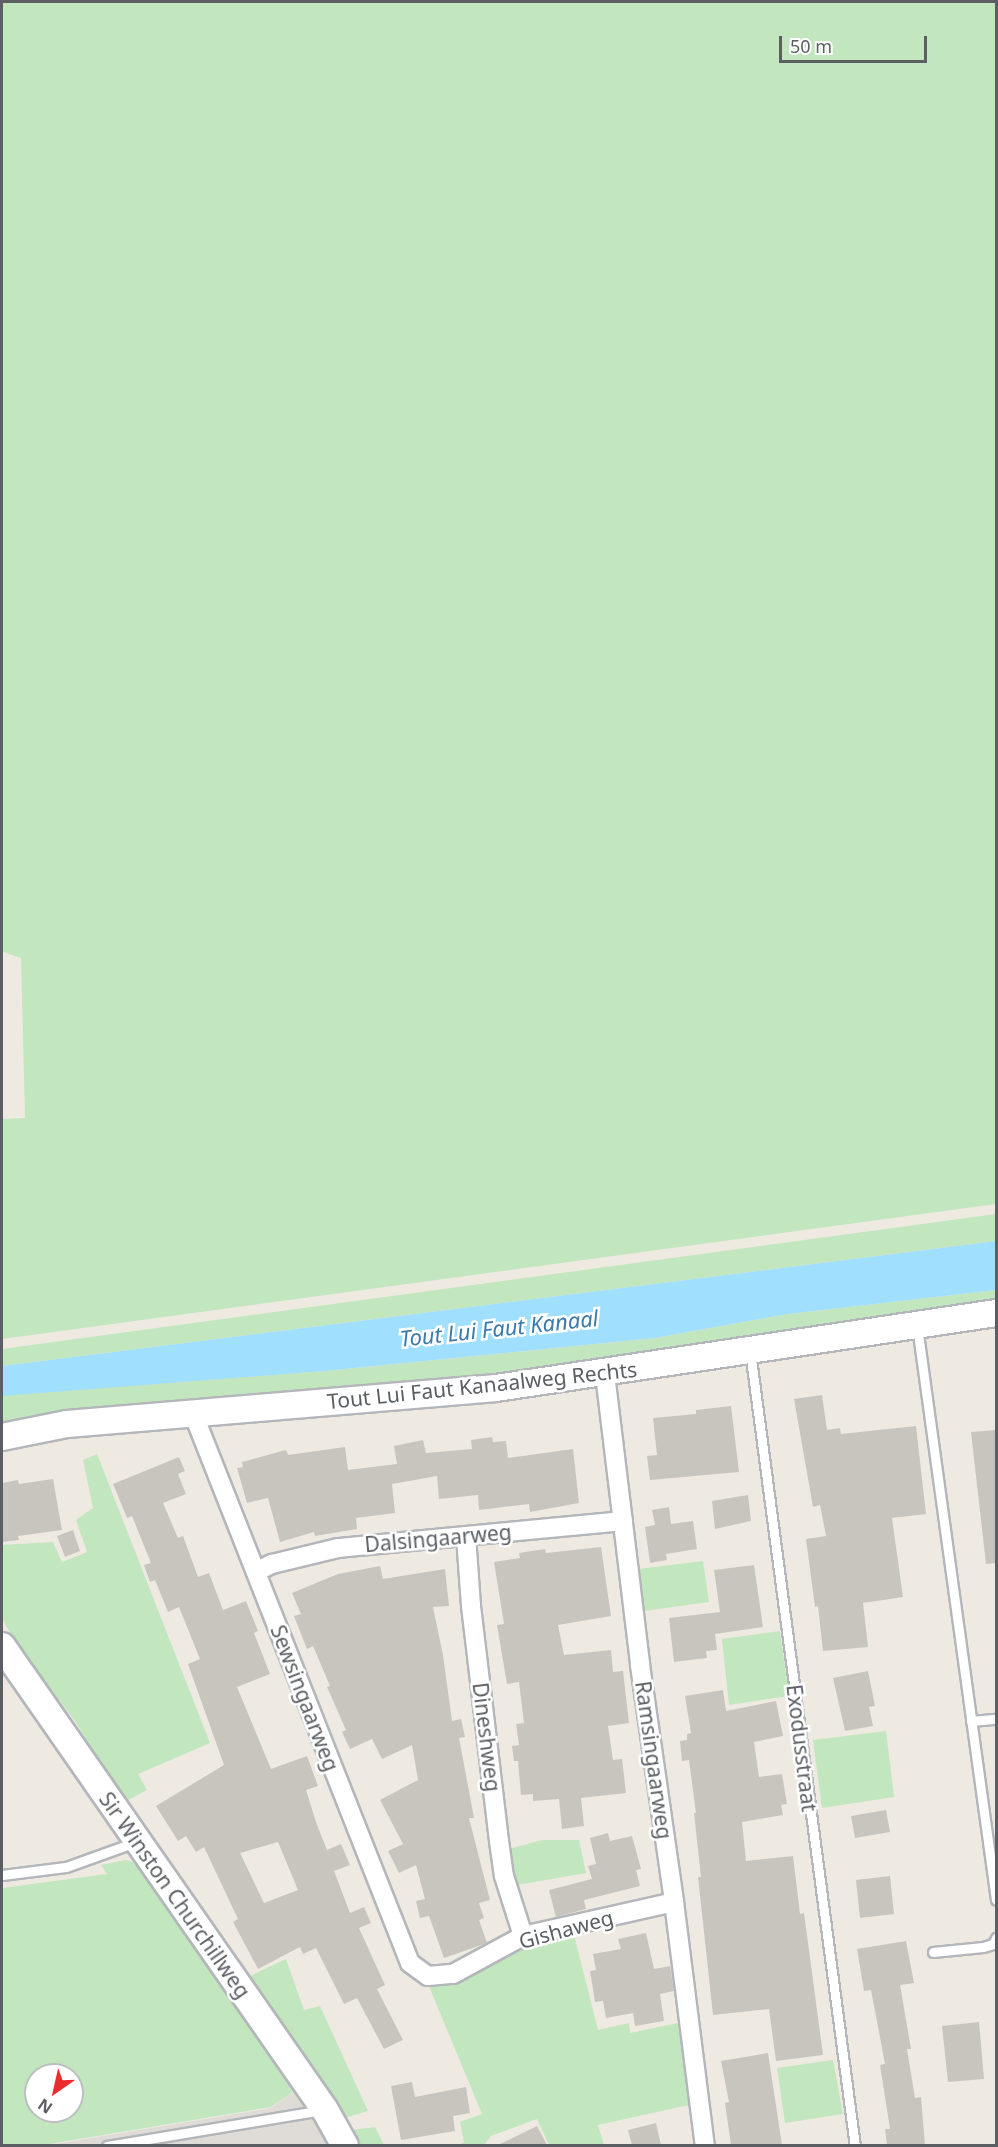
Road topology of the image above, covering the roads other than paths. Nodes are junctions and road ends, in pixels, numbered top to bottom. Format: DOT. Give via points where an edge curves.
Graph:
graph roads {
  1 [pos="996,1313"];
  2 [pos="916,1324"];
  3 [pos="750,1350"];
  4 [pos="606,1374"];
  5 [pos="193,1413"];
  6 [pos="2,1437"];
  7 [pos="623,1521"];
  8 [pos="466,1536"];
  9 [pos="256,1572"];
  10 [pos="2,1646"];
  11 [pos="996,1719"];
  12 [pos="970,1721"];
  13 [pos="138,1842"];
  14 [pos="2,1875"];
  15 [pos="996,1900"];
  16 [pos="675,1902"];
  17 [pos="523,1936"];
  18 [pos="996,1938"];
  19 [pos="933,1952"];
  20 [pos="428,1976"];
  21 [pos="326,2110"];
  22 [pos="107,2145"];
  23 [pos="345,2145"];
  24 [pos="705,2145"];
  25 [pos="855,2145"];
  1 -- 2 [label="street, Tout Lui Faut Kanaalweg Rechts"];
  2 -- 3 [label="street, Tout Lui Faut Kanaalweg Rechts"];
  2 -- 12 [label="lane"];
  3 -- 4 [label="street, Tout Lui Faut Kanaalweg Rechts"];
  3 -- 25 [label="lane, Exodusstraat"];
  4 -- 5 [label="street, Tout Lui Faut Kanaalweg Rechts" via="496,1388"];
  4 -- 7 [label="street, Ramsingaarweg"];
  5 -- 6 [label="street, Tout Lui Faut Kanaalweg Rechts" via="66,1424"];
  5 -- 9 [label="street, Sewsingaarweg"];
  7 -- 8 [label="street, Dalsingaarweg"];
  7 -- 16 [label="street, Ramsingaarweg"];
  8 -- 9 [label="street, Dalsingaarweg" via="338,1548 272,1564"];
  8 -- 17 [label="street, Dineshweg" via="499,1841 504,1876"];
  9 -- 20 [label="street, Sewsingaarweg" via="410,1963"];
  10 -- 13 [label="street, Sir Winston Churchillweg"];
  11 -- 12 [label="lane"];
  12 -- 15 [label="lane"];
  13 -- 14 [label="lane" via="66,1867"];
  13 -- 21 [label="street, Sir Winston Churchillweg"];
  16 -- 17 [label="street, Gishaweg"];
  16 -- 24 [label="street, Ramsingaarweg"];
  17 -- 20 [label="street, Gishaweg" via="453,1974"];
  18 -- 19 [label="lane" via="993,1944 983,1947"];
  21 -- 22 [label="lane"];
  21 -- 23 [label="street, Sir Winston Churchillweg"];
}
